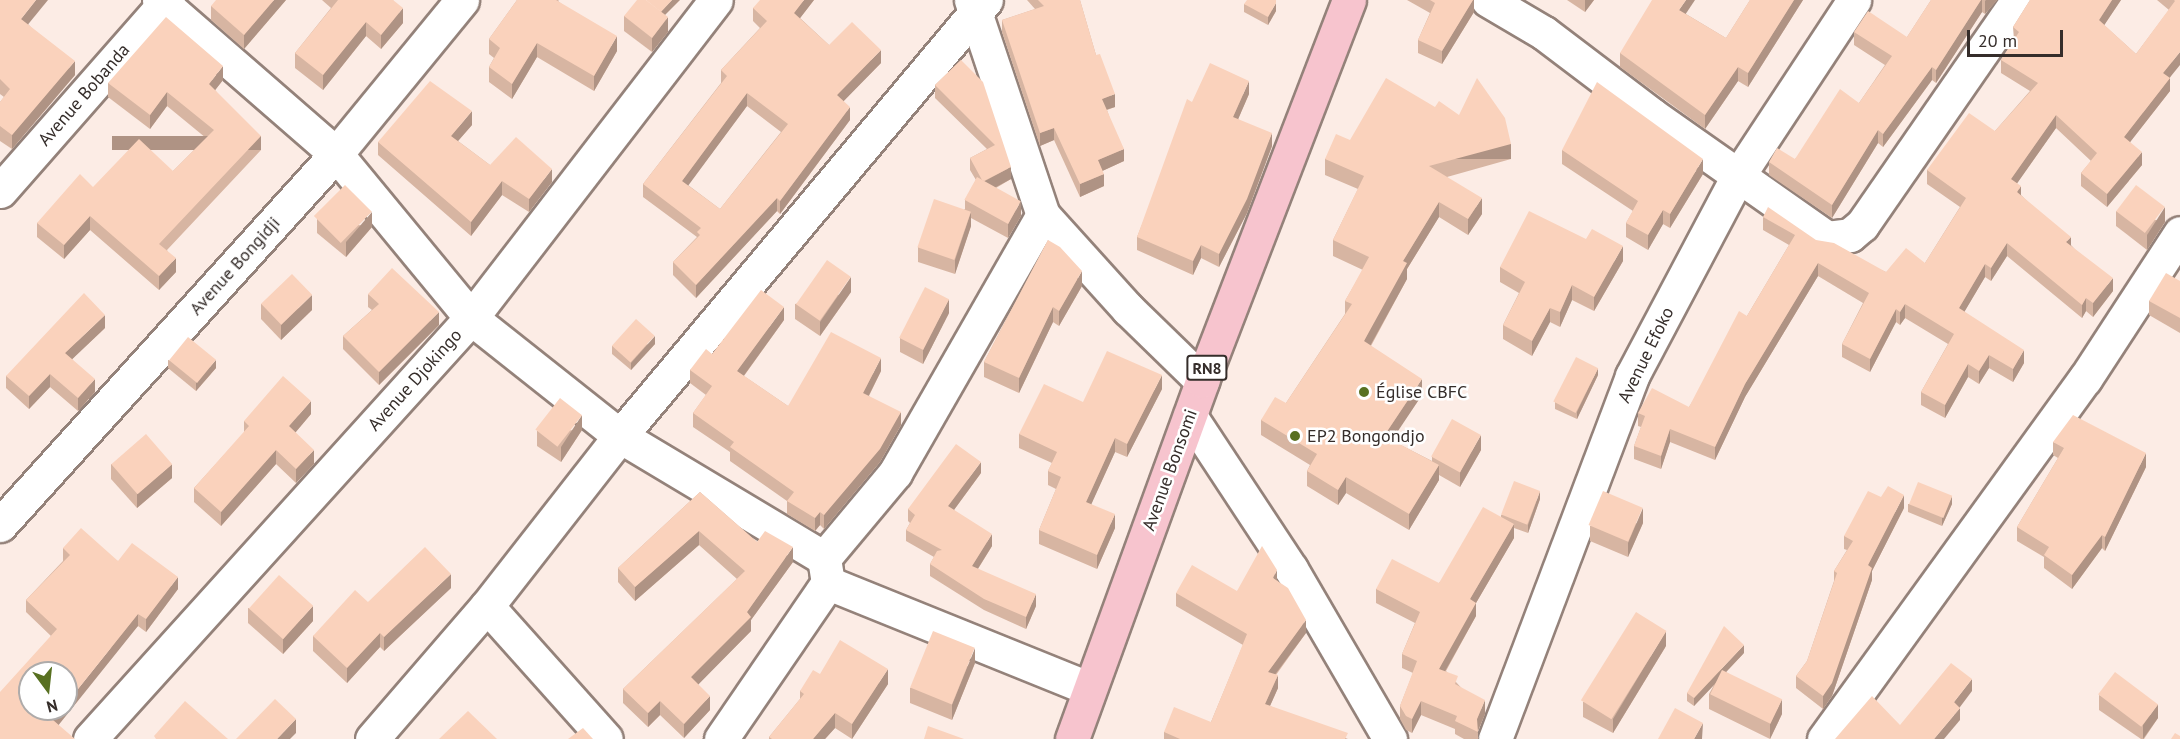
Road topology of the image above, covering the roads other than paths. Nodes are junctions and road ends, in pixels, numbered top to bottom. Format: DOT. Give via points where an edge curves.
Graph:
graph roads {
  1 [pos="462,0"];
  2 [pos="716,0"];
  3 [pos="1349,0"];
  4 [pos="1488,0"];
  5 [pos="1854,0"];
  6 [pos="2018,0"];
  7 [pos="164,1"];
  8 [pos="978,4"];
  9 [pos="336,154"];
  10 [pos="1738,176"];
  11 [pos="0,191"];
  12 [pos="1043,215"];
  13 [pos="2180,233"];
  14 [pos="471,318"];
  15 [pos="1202,381"];
  16 [pos="1190,416"];
  17 [pos="620,436"];
  18 [pos="0,525"];
  19 [pos="826,571"];
  20 [pos="488,606"];
  21 [pos="1088,688"];
  22 [pos="90,739"];
  23 [pos="372,739"];
  24 [pos="606,739"];
  25 [pos="721,739"];
  26 [pos="1072,739"];
  27 [pos="1390,739"];
  28 [pos="1495,739"];
  29 [pos="1824,739"];
  1 -- 9 [label="street, Avenue Bongidji"];
  2 -- 14 [label="street, Avenue Djokingo"];
  3 -- 15 [label="main road, Avenue Bonsomi / RN8"];
  4 -- 10 [label="street" via="1544,33"];
  5 -- 10 [label="street, Avenue Efoko"];
  6 -- 10 [label="street" via="1862,225 1850,236 1827,238"];
  7 -- 9 [label="street"];
  7 -- 11 [label="street, Avenue Bobanda"];
  8 -- 12 [label="street"];
  8 -- 17 [label="street"];
  9 -- 14 [label="street"];
  9 -- 18 [label="street, Avenue Bongidji"];
  10 -- 28 [label="street, Avenue Efoko" via="1632,375"];
  12 -- 15 [label="street" via="1128,309"];
  12 -- 19 [label="street" via="895,473"];
  13 -- 29 [label="street" via="2085,379"];
  14 -- 17 [label="street"];
  14 -- 22 [label="street, Avenue Djokingo"];
  15 -- 16 [label="main road, Avenue Bonsomi / RN8"];
  16 -- 21 [label="main road, Avenue Bonsomi / RN8"];
  16 -- 27 [label="street" via="1291,569"];
  17 -- 19 [label="street"];
  17 -- 20 [label="street"];
  19 -- 21 [label="street"];
  19 -- 25 [label="street"];
  20 -- 23 [label="street"];
  20 -- 24 [label="street"];
  21 -- 26 [label="main road, Avenue Bonsomi / RN8"];
}
